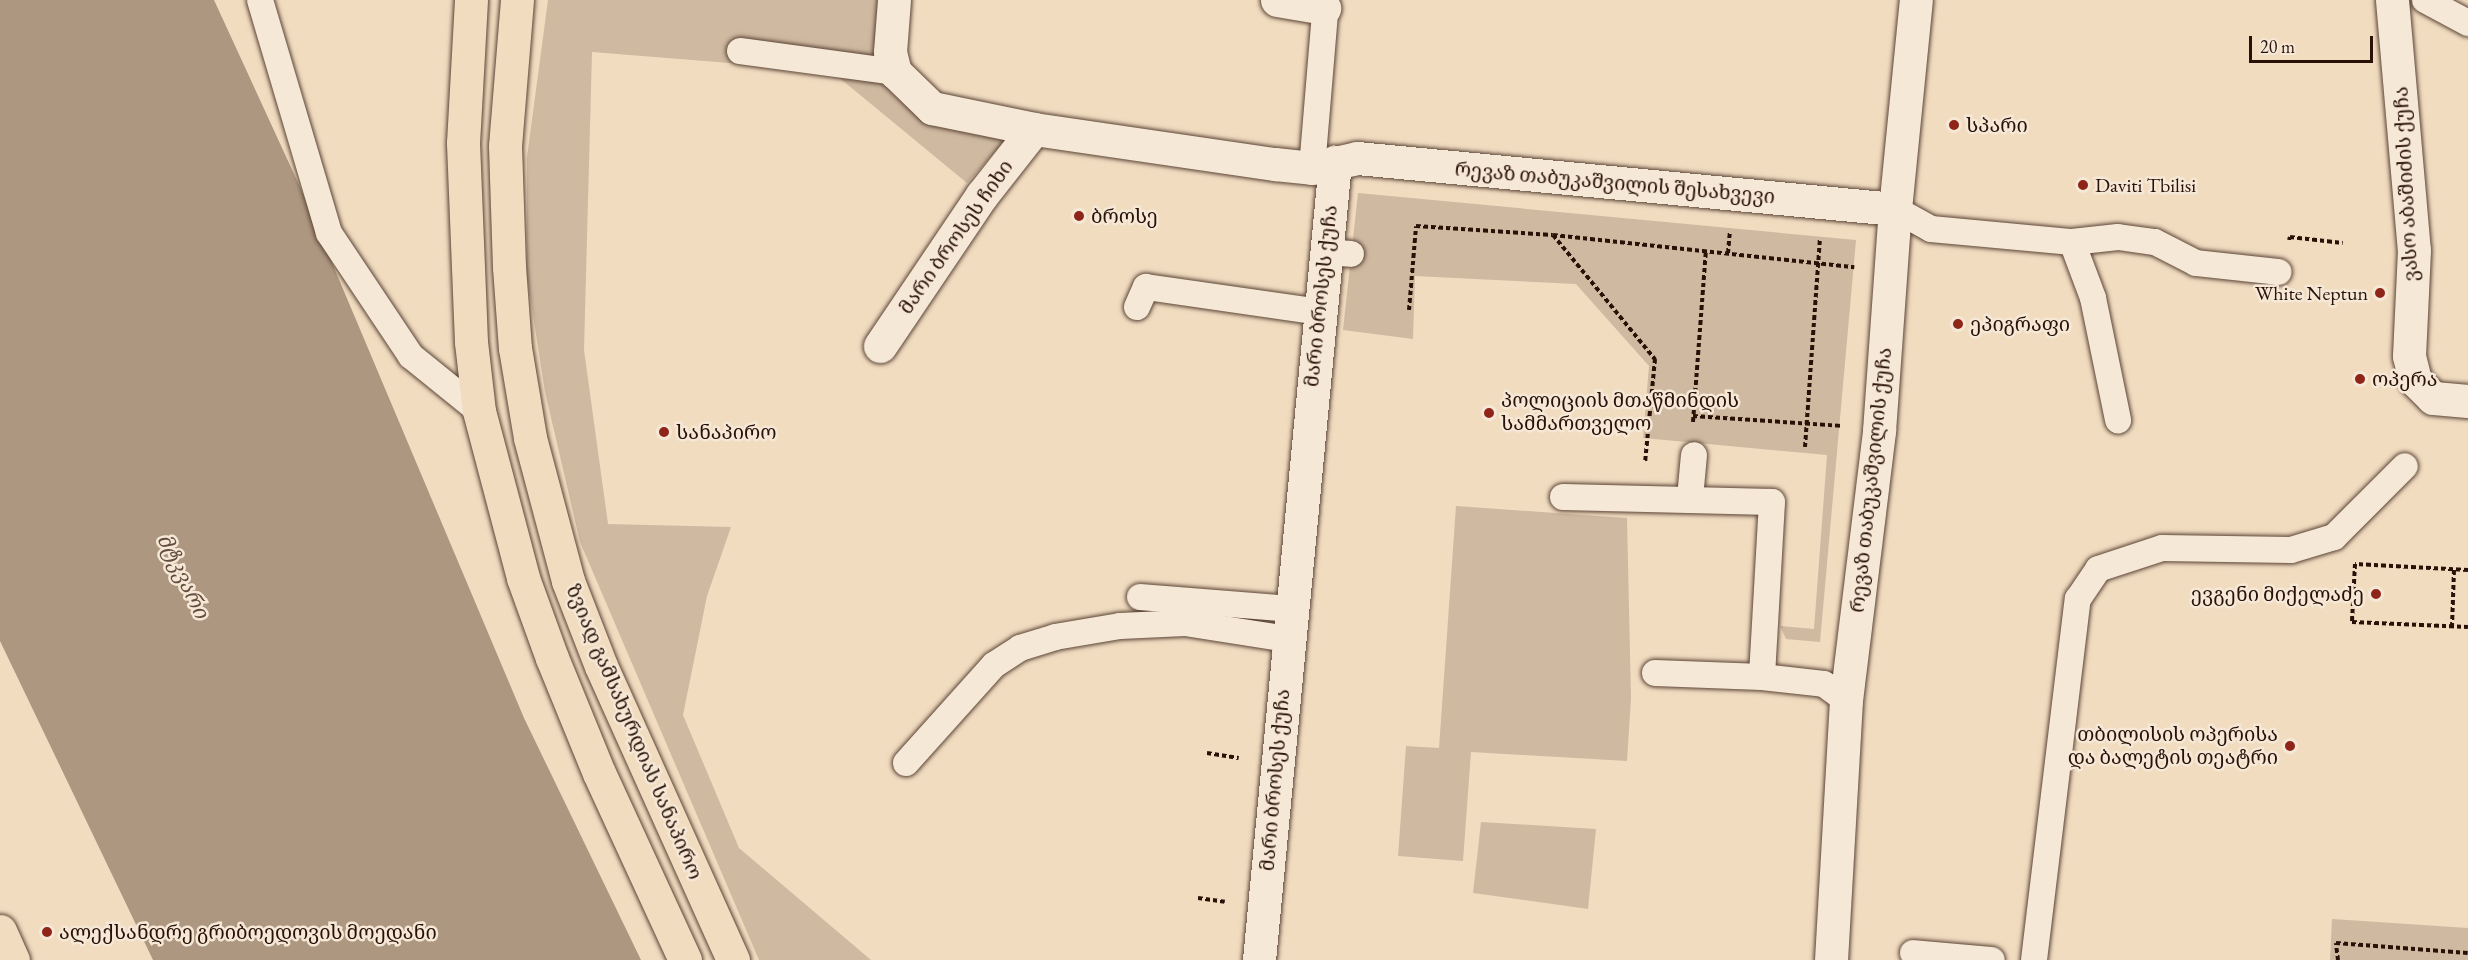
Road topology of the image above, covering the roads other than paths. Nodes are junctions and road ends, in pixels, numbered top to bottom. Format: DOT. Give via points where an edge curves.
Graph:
graph roads {
  1 [pos="260,0"];
  2 [pos="471,0"];
  3 [pos="517,0"];
  4 [pos="894,0"];
  5 [pos="1277,0"];
  6 [pos="1916,0"];
  7 [pos="2391,0"];
  8 [pos="2425,0"];
  9 [pos="1325,4"];
  10 [pos="2468,23"];
  11 [pos="740,51"];
  12 [pos="895,72"];
  13 [pos="1034,129"];
  14 [pos="1324,165"];
  15 [pos="1895,209"];
  16 [pos="2072,242"];
  17 [pos="2279,273"];
  18 [pos="1137,308"];
  19 [pos="1319,312"];
  20 [pos="880,346"];
  21 [pos="2468,401"];
  22 [pos="479,411"];
  23 [pos="2118,420"];
  24 [pos="1694,455"];
  25 [pos="2405,466"];
  26 [pos="1563,497"];
  27 [pos="1690,498"];
  28 [pos="1140,597"];
  29 [pos="1289,624"];
  30 [pos="1655,673"];
  31 [pos="1762,677"];
  32 [pos="1846,700"];
  33 [pos="906,763"];
  34 [pos="0,931"];
  35 [pos="1913,953"];
  36 [pos="13,960"];
  37 [pos="685,960"];
  38 [pos="733,960"];
  39 [pos="1259,960"];
  40 [pos="1831,960"];
  41 [pos="1992,960"];
  42 [pos="2034,960"];
  1 -- 22 [label="lane" via="330,233 411,356"];
  2 -- 22 [label="main road" via="464,64 463,143 470,330"];
  3 -- 38 [label="main road, ზვიად გამსახურდიას სანაპირო" via="505,146 508,267 515,348 530,438 568,581 601,666"];
  4 -- 12 [label="street" via="890,52"];
  5 -- 9 [label="street"];
  6 -- 15 [label="street, რევაზ თაბუკაშვილის ქუჩა"];
  7 -- 21 [label="street, ვასო აბაშიძის ქუჩა" via="2414,250 2409,356 2415,380 2433,398"];
  8 -- 10 [label="lane"];
  9 -- 14 [label="lane"];
  11 -- 12 [label="lane"];
  12 -- 13 [label="street" via="932,108"];
  13 -- 14 [label="street"];
  13 -- 20 [label="street, მარი ბროსეს ჩიხი" via="982,195"];
  14 -- 15 [label="street, რევაზ თაბუკაშვილის შესახვევი" via="1357,158"];
  14 -- 19 [label="street, მარი ბროსეს ქუჩა" via="1338,253"];
  15 -- 16 [label="lane" via="1931,230"];
  15 -- 32 [label="street, რევაზ თაბუკაშვილის ქუჩა" via="1880,431"];
  16 -- 17 [label="lane" via="2118,237 2155,242 2196,263"];
  16 -- 23 [label="lane" via="2093,298"];
  18 -- 19 [label="lane" via="1146,287"];
  19 -- 29 [label="street, მარი ბროსეს ქუჩა"];
  22 -- 37 [label="main road" via="505,517 552,658 599,773"];
  24 -- 27 [label="lane"];
  25 -- 42 [label="lane" via="2334,537 2291,550 2162,548 2098,569 2078,599"];
  26 -- 27 [label="lane"];
  27 -- 31 [label="lane" via="1772,502"];
  28 -- 29 [label="lane"];
  29 -- 33 [label="lane" via="1120,626 1029,646 994,665"];
  29 -- 39 [label="street, მარი ბროსეს ქუჩა"];
  30 -- 31 [label="lane"];
  31 -- 32 [label="lane" via="1824,684"];
  32 -- 40 [label="street, რევაზ თაბუკაშვილის ქუჩა"];
  34 -- 36 [label="main road"];
  35 -- 41 [label="lane"];
}
